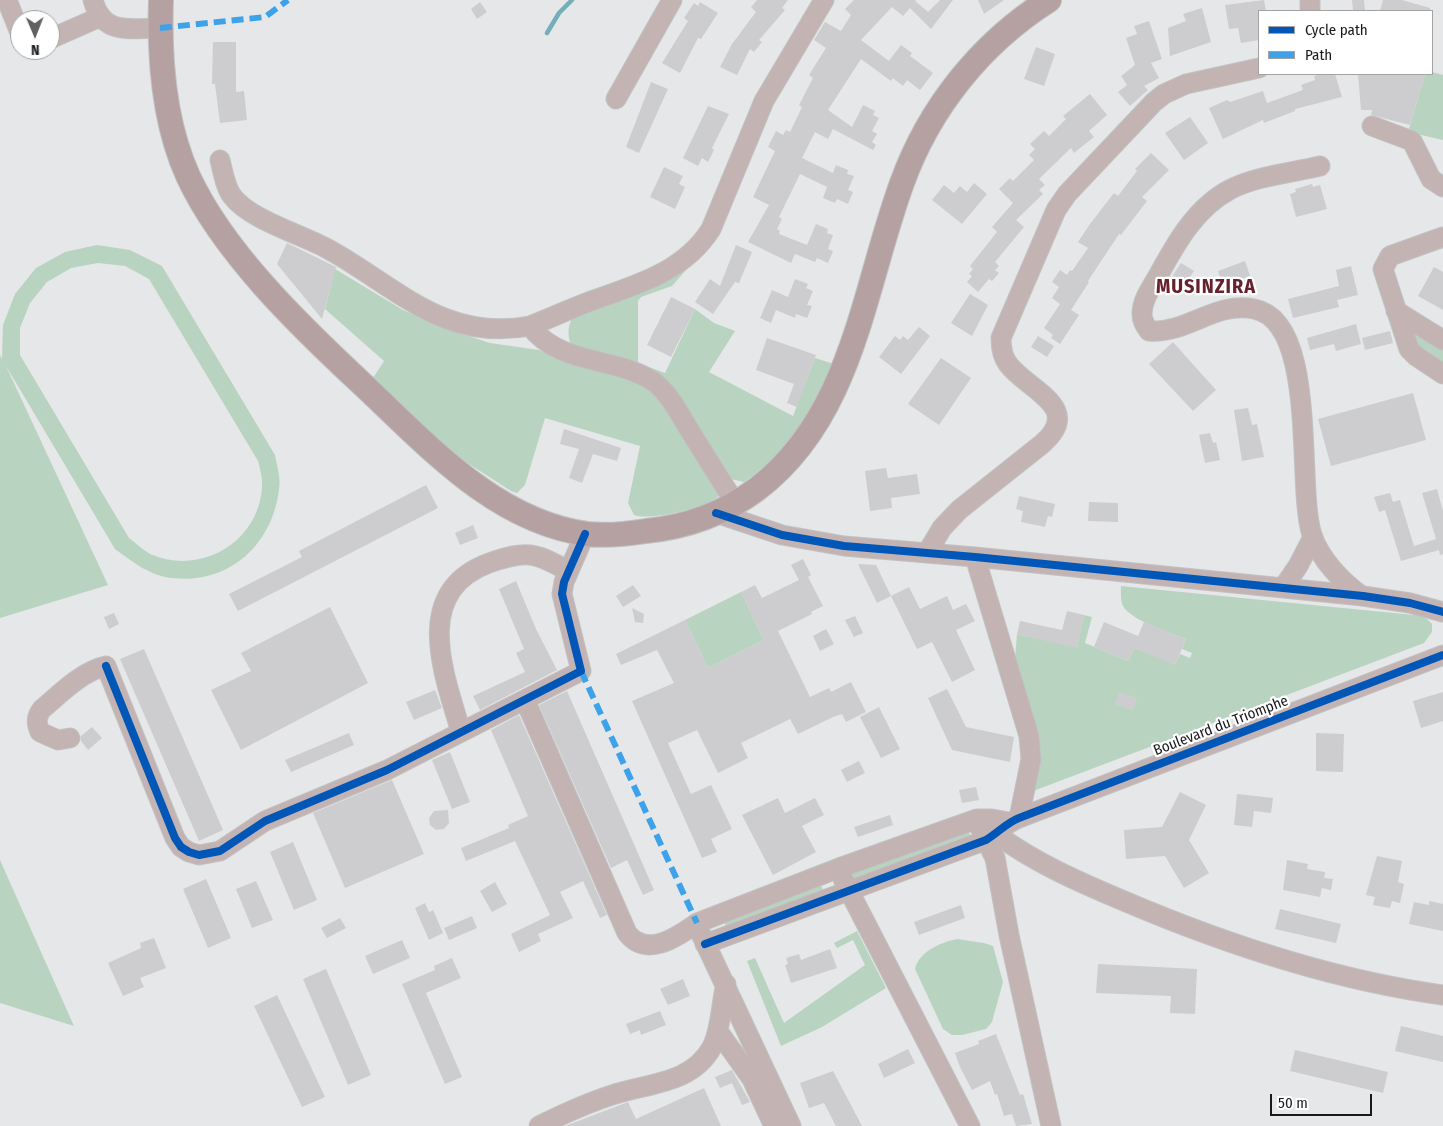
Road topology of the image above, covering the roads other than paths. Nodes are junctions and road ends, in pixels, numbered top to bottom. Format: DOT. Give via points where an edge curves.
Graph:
graph roads {
  1 [pos="161,0"];
  2 [pos="672,0"];
  3 [pos="824,0"];
  4 [pos="1049,0"];
  5 [pos="96,8"];
  6 [pos="160,28"];
  7 [pos="60,32"];
  8 [pos="1258,68"];
  9 [pos="616,99"];
  10 [pos="1372,126"];
  11 [pos="220,160"];
  12 [pos="1320,166"];
  13 [pos="1443,188"];
  14 [pos="1443,237"];
  15 [pos="1396,311"];
  16 [pos="530,326"];
  17 [pos="1443,340"];
  18 [pos="1443,374"];
  19 [pos="726,508"];
  20 [pos="585,534"];
  21 [pos="1313,537"];
  22 [pos="927,554"];
  23 [pos="975,557"];
  24 [pos="568,571"];
  25 [pos="1283,588"];
  26 [pos="1362,596"];
  27 [pos="1443,612"];
  28 [pos="1443,655"];
  29 [pos="525,700"];
  30 [pos="462,732"];
  31 [pos="70,738"];
  32 [pos="977,819"];
  33 [pos="1002,828"];
  34 [pos="839,868"];
  35 [pos="848,890"];
  36 [pos="697,924"];
  37 [pos="705,944"];
  38 [pos="726,984"];
  39 [pos="1443,995"];
  40 [pos="718,1031"];
  41 [pos="539,1126"];
  42 [pos="774,1126"];
  43 [pos="791,1126"];
  44 [pos="970,1126"];
  45 [pos="1051,1126"];
  1 -- 6 [label="main road"];
  2 -- 9 [label="street"];
  3 -- 16 [label="street" via="764,101 704,241 689,256 656,277"];
  4 -- 19 [label="main road" via="984,51 947,96 922,135 902,182 851,349 825,409 791,457 757,489"];
  5 -- 6 [label="street" via="102,21 114,28"];
  5 -- 7 [label="street"];
  6 -- 20 [label="main road" via="164,84 174,134 187,174 210,218 275,299 466,480 530,517"];
  8 -- 22 [label="street" via="1186,84 1164,94 1067,194 1047,228 1001,338 1007,363 1051,401 1056,414 1054,429 1042,444 960,510 942,528"];
  10 -- 13 [label="street" via="1412,141 1430,179"];
  11 -- 16 [label="street" via="232,196 241,205 328,249 427,310 476,328 494,330"];
  12 -- 21 [label="street" via="1248,183 1231,189 1214,201 1180,237 1144,301 1142,314 1149,331 1157,332 1174,330 1212,312 1236,307 1256,309 1273,317 1282,326 1295,368 1302,407 1308,515"];
  14 -- 15 [label="street" via="1398,252 1385,262 1384,276"];
  15 -- 17 [label="street"];
  15 -- 18 [label="street" via="1409,348"];
  16 -- 19 [label="street" via="536,334 559,349 654,382 674,405"];
  19 -- 20 [label="main road" via="657,530"];
  19 -- 22 [label="street" via="790,536 844,546"];
  20 -- 24 [label="street"];
  21 -- 25 [label="street"];
  21 -- 26 [label="street" via="1345,584"];
  22 -- 23 [label="street"];
  23 -- 25 [label="street"];
  23 -- 33 [label="street" via="1029,736 1031,759"];
  24 -- 29 [label="street" via="563,604 581,671"];
  24 -- 30 [label="street" via="537,555 521,554 485,565 466,574 455,584 440,617 439,635 444,674"];
  25 -- 26 [label="street"];
  26 -- 27 [label="street"];
  28 -- 33 [label="street, Boulevard du Triomphe"];
  29 -- 30 [label="street"];
  29 -- 36 [label="street" via="633,941 650,945 677,937"];
  30 -- 31 [label="street" via="387,770 265,820 220,851 199,855 181,847 175,838 106,666 85,674 38,715 40,732 58,740"];
  32 -- 33 [label="street"];
  32 -- 33 [label="street"];
  32 -- 34 [label="street"];
  33 -- 35 [label="street, Boulevard du Triomphe"];
  33 -- 39 [label="street" via="1039,862 1089,886 1216,937 1333,973"];
  33 -- 45 [label="street" via="995,858"];
  34 -- 35 [label="street"];
  34 -- 36 [label="street"];
  35 -- 37 [label="street, Boulevard du Triomphe"];
  35 -- 44 [label="street"];
  36 -- 37 [label="street"];
  37 -- 38 [label="street"];
  38 -- 40 [label="street"];
  38 -- 43 [label="street"];
  40 -- 41 [label="street" via="703,1060 688,1072 589,1103"];
  40 -- 42 [label="street" via="752,1079"];
}
